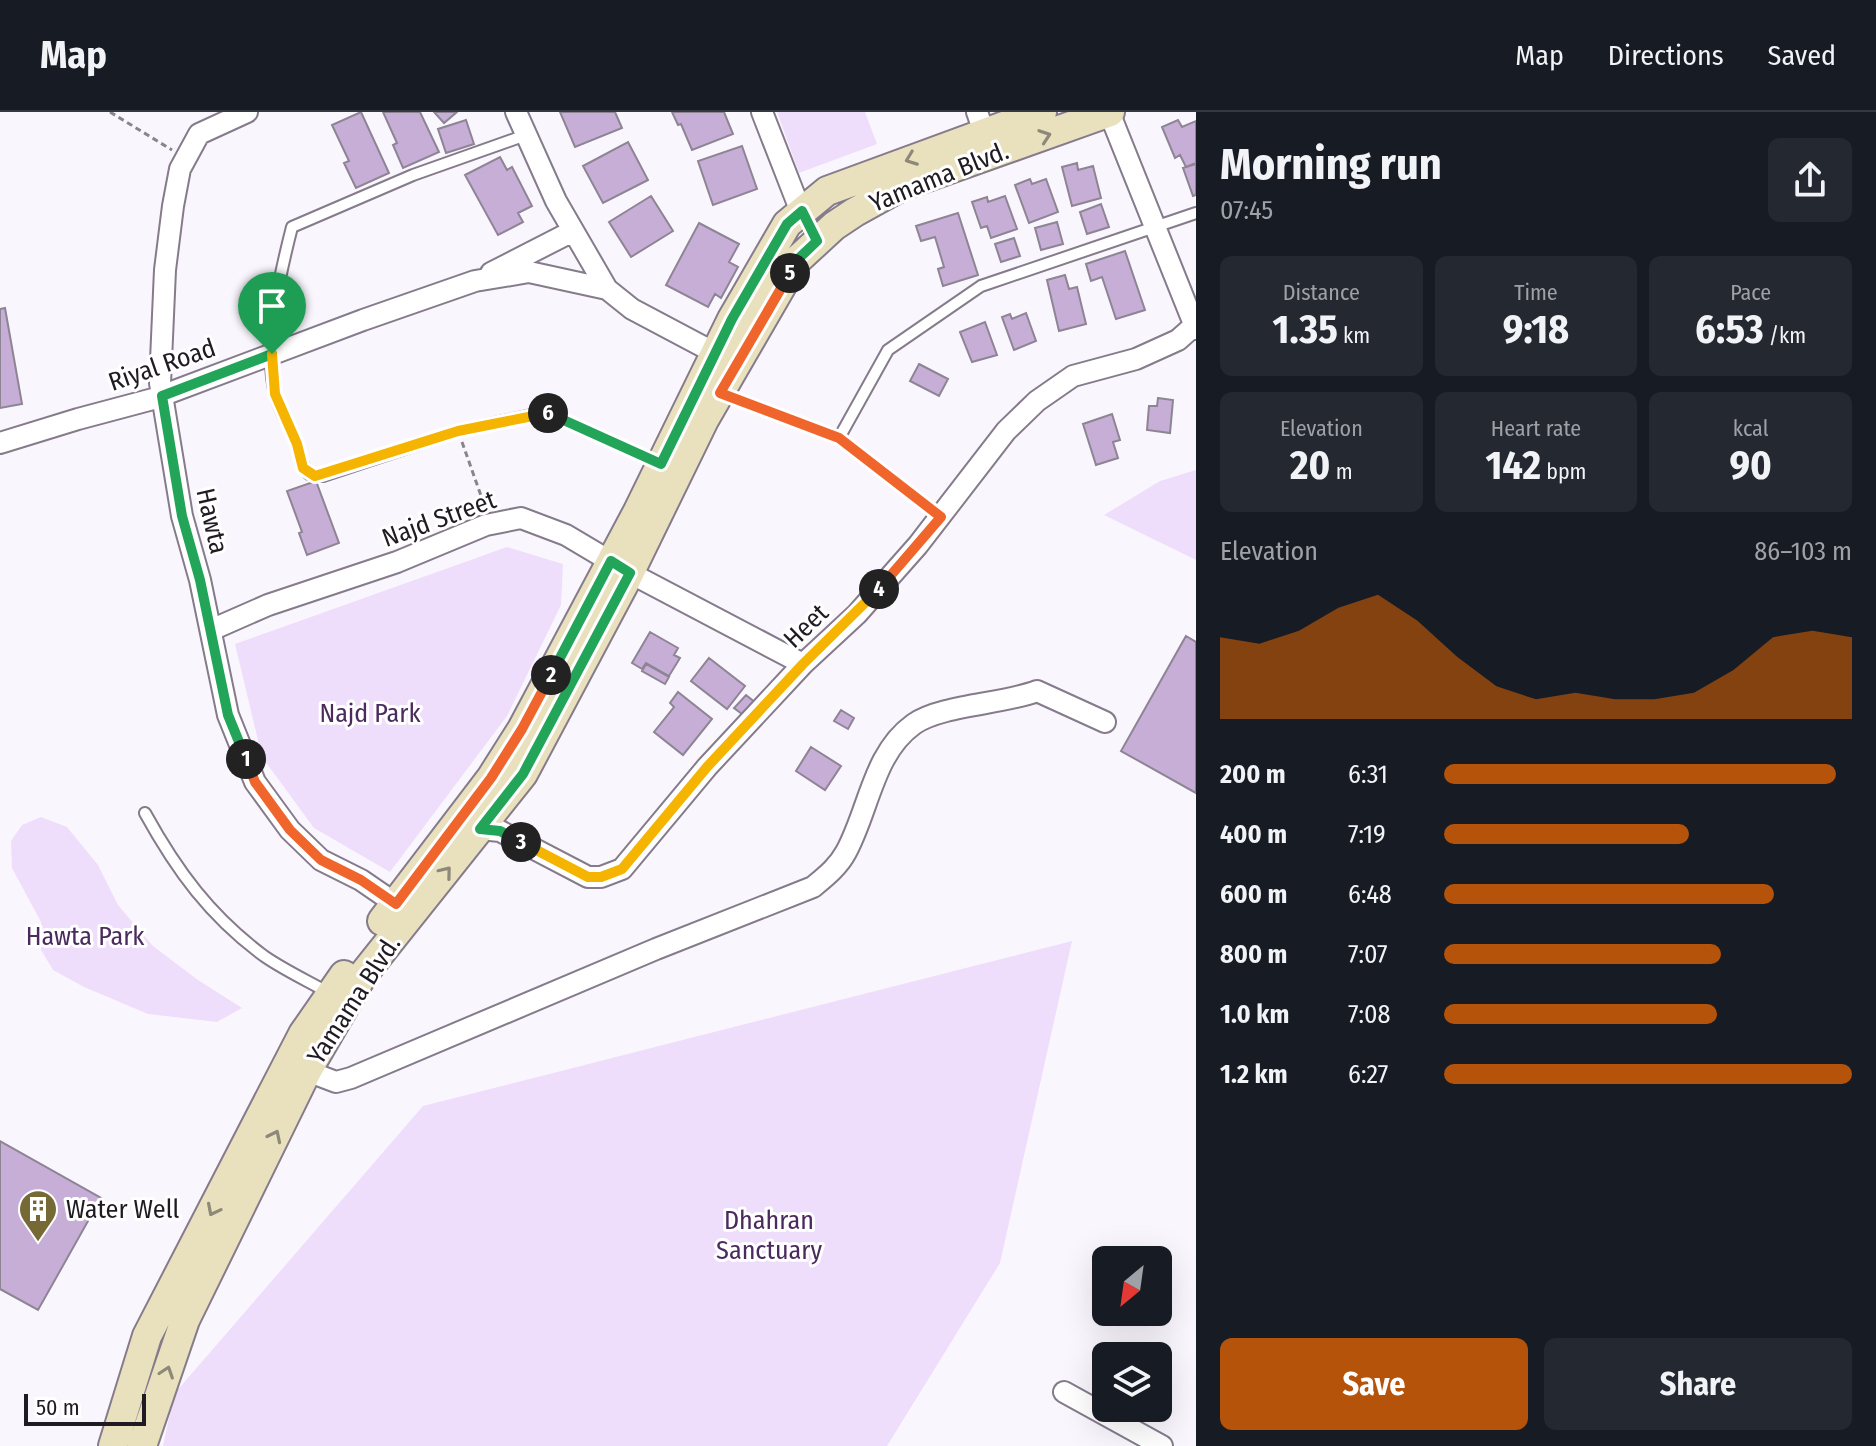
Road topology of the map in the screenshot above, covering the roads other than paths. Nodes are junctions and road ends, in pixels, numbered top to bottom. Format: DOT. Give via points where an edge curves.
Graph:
graph roads {
  1 [pos="247,112"];
  2 [pos="516,112"];
  3 [pos="762,112"];
  4 [pos="1042,112"];
  5 [pos="1109,112"];
  6 [pos="980,122"];
  7 [pos="526,135"];
  8 [pos="802,212"];
  9 [pos="1196,213"];
  10 [pos="1155,228"];
  11 [pos="573,231"];
  12 [pos="817,241"];
  13 [pos="475,281"];
  14 [pos="607,289"];
  15 [pos="1195,326"];
  16 [pos="715,353"];
  17 [pos="272,354"];
  18 [pos="162,396"];
  19 [pos="0,443"];
  20 [pos="661,464"];
  21 [pos="941,517"];
  22 [pos="620,567"];
  23 [pos="211,630"];
  24 [pos="803,664"];
  25 [pos="1105,722"];
  26 [pos="145,813"];
  27 [pos="480,829"];
  28 [pos="396,904"];
  29 [pos="331,994"];
  30 [pos="307,1071"];
  31 [pos="1064,1392"];
  32 [pos="113,1446"];
  33 [pos="142,1446"];
  34 [pos="1162,1446"];
  1 -- 18 [label="street, Hawta" via="199,134 180,169 165,270"];
  2 -- 7 [label="street"];
  3 -- 8 [label="street"];
  4 -- 6 [label="main road, Yamama Blvd."];
  5 -- 10 [label="street"];
  12 -- 5 [label="main road, Yamama Blvd., one-way" via="902,186"];
  6 -- 8 [label="main road, Yamama Blvd., one-way" via="827,191"];
  7 -- 11 [label="street"];
  7 -- 17 [label="lane" via="413,175 292,227 276,295"];
  8 -- 12 [label="street"];
  8 -- 16 [label="main road, Yamama Blvd." via="787,224"];
  9 -- 10 [label="lane"];
  10 -- 15 [label="street"];
  10 -- 21 [label="lane" via="981,286 888,350 839,438"];
  11 -- 13 [label="street, Riyal Road"];
  11 -- 14 [label="street"];
  12 -- 22 [label="main road, Yamama Blvd." via="796,261"];
  13 -- 14 [label="street, Riyal Road" via="529,272"];
  13 -- 17 [label="street, Riyal Road"];
  14 -- 16 [label="street" via="632,309"];
  15 -- 21 [label="street, Heet" via="1136,359 1073,376 1037,401 1006,431"];
  16 -- 20 [label="main road, Yamama Blvd."];
  17 -- 18 [label="street, Riyal Road"];
  17 -- 20 [label="lane" via="275,394 309,474 323,476 458,431 545,412"];
  18 -- 19 [label="street, Riyal Road"];
  18 -- 23 [label="street, Hawta" via="182,516"];
  20 -- 22 [label="main road, Yamama Blvd."];
  21 -- 24 [label="street, Heet" via="857,614"];
  22 -- 23 [label="street, Najd Street" via="566,535 521,518 486,525"];
  22 -- 24 [label="street, Najd Street"];
  22 -- 27 [label="main road, Yamama Blvd." via="523,774"];
  22 -- 28 [label="main road, Yamama Blvd." via="491,778"];
  23 -- 28 [label="street, Hawta" via="228,715 255,782 290,830 321,860"];
  24 -- 27 [label="street, Heet" via="622,869 588,877 500,831"];
  25 -- 30 [label="street" via="1037,691 917,722 888,750 846,853 813,887 351,1078 336,1082"];
  26 -- 29 [label="lane" via="174,864 216,914 265,956"];
  30 -- 27 [label="main road, Yamama Blvd., one-way" via="362,976"];
  28 -- 29 [label="main road, Yamama Blvd."];
  29 -- 32 [label="main road, Yamama Blvd., one-way" via="303,1034 147,1336"];
  33 -- 30 [label="main road, Yamama Blvd., one-way" via="185,1320"];
  31 -- 34 [label="street"];
}
